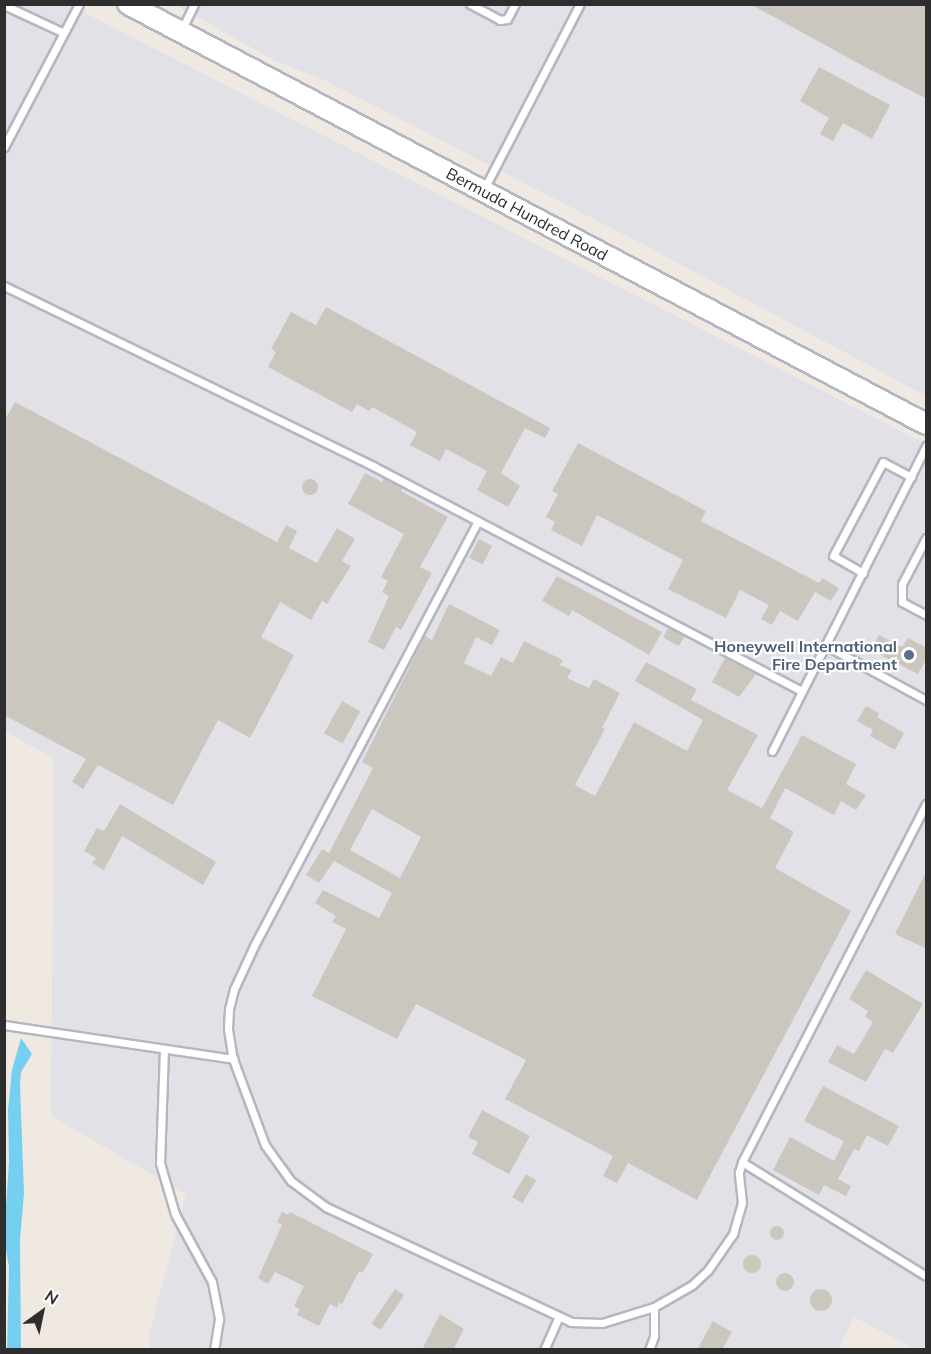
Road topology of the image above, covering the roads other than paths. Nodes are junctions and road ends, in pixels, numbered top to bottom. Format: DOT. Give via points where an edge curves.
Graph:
graph roads {
  1 [pos="79,4"];
  2 [pos="128,4"];
  3 [pos="194,4"];
  4 [pos="470,4"];
  5 [pos="515,4"];
  6 [pos="580,4"];
  7 [pos="4,5"];
  8 [pos="181,32"];
  9 [pos="64,33"];
  10 [pos="4,147"];
  11 [pos="483,191"];
  12 [pos="4,286"];
  13 [pos="927,424"];
  14 [pos="927,446"];
  15 [pos="911,477"];
  16 [pos="478,521"];
  17 [pos="927,538"];
  18 [pos="863,573"];
  19 [pos="927,615"];
  20 [pos="825,645"];
  21 [pos="802,691"];
  22 [pos="927,700"];
  23 [pos="772,751"];
  24 [pos="927,804"];
  25 [pos="4,1025"];
  26 [pos="164,1049"];
  27 [pos="233,1059"];
  28 [pos="742,1162"];
  29 [pos="927,1276"];
  30 [pos="654,1306"];
  31 [pos="558,1318"];
  32 [pos="214,1350"];
  33 [pos="544,1350"];
  34 [pos="648,1350"];
  1 -- 9 [label="lane"];
  2 -- 8 [label="street, Bermuda Hundred Road"];
  3 -- 8 [label="lane"];
  4 -- 5 [label="lane" via="500,20 507,19"];
  6 -- 11 [label="lane"];
  7 -- 9 [label="lane"];
  8 -- 11 [label="street, Bermuda Hundred Road"];
  9 -- 10 [label="lane"];
  11 -- 13 [label="street, Bermuda Hundred Road"];
  12 -- 16 [label="lane"];
  14 -- 15 [label="lane"];
  15 -- 18 [label="lane"];
  15 -- 18 [label="lane" via="883,462 833,556"];
  16 -- 21 [label="lane"];
  16 -- 27 [label="lane" via="234,989 228,1029"];
  17 -- 19 [label="lane" via="902,584 902,602"];
  18 -- 20 [label="lane"];
  20 -- 21 [label="lane"];
  20 -- 22 [label="lane"];
  21 -- 23 [label="lane"];
  24 -- 28 [label="lane"];
  25 -- 26 [label="lane"];
  26 -- 27 [label="lane"];
  26 -- 32 [label="lane" via="160,1163 175,1214 212,1282 219,1319"];
  27 -- 31 [label="lane" via="265,1145 283,1172 307,1195"];
  28 -- 29 [label="lane"];
  28 -- 30 [label="lane" via="739,1218 722,1253 692,1285"];
  30 -- 31 [label="lane" via="602,1323"];
  30 -- 34 [label="lane" via="654,1336"];
  31 -- 33 [label="lane"];
}
